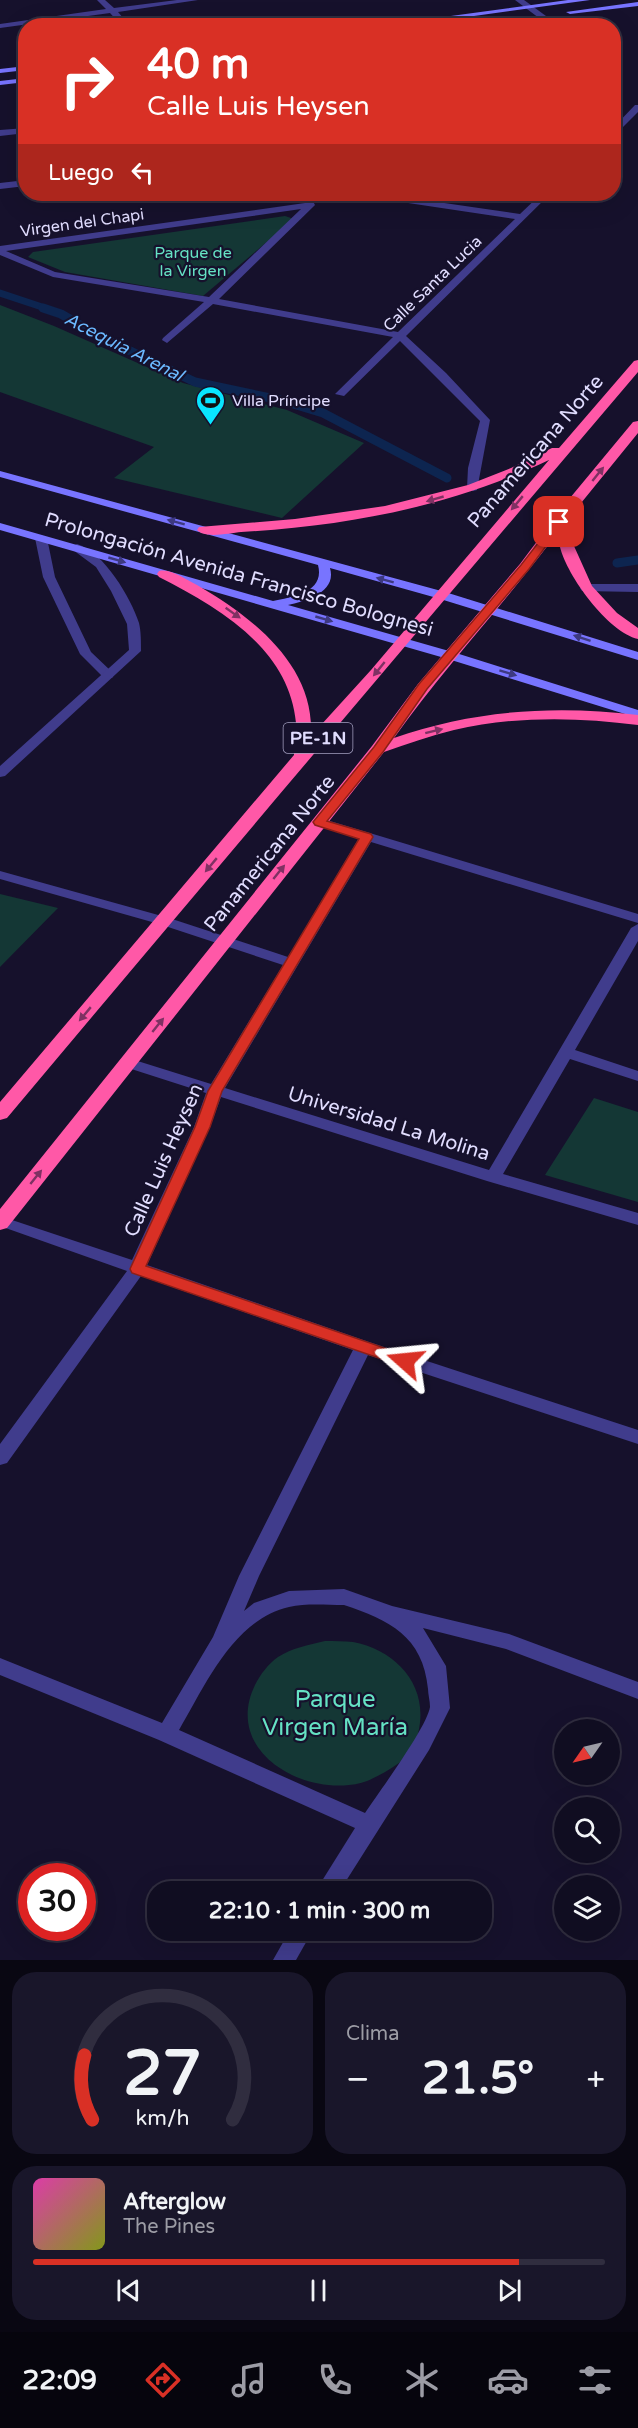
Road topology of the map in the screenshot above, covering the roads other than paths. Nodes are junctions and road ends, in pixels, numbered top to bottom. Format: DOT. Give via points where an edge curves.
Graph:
graph roads {
  1 [pos="101,0"];
  2 [pos="194,0"];
  3 [pos="519,0"];
  4 [pos="586,0"];
  5 [pos="638,4"];
  6 [pos="529,7"];
  7 [pos="112,10"];
  8 [pos="563,13"];
  9 [pos="552,15"];
  10 [pos="542,16"];
  11 [pos="531,17"];
  12 [pos="56,18"];
  13 [pos="120,18"];
  14 [pos="449,18"];
  15 [pos="18,23"];
  16 [pos="0,26"];
  17 [pos="18,69"];
  18 [pos="0,71"];
  19 [pos="18,81"];
  20 [pos="0,83"];
  21 [pos="638,107"];
  22 [pos="621,119"];
  23 [pos="626,120"];
  24 [pos="621,125"];
  25 [pos="18,131"];
  26 [pos="0,133"];
  27 [pos="18,184"];
  28 [pos="0,186"];
  29 [pos="308,201"];
  30 [pos="414,201"];
  31 [pos="538,201"];
  32 [pos="310,205"];
  33 [pos="520,217"];
  34 [pos="0,251"];
  35 [pos="210,300"];
  36 [pos="399,335"];
  37 [pos="167,340"];
  38 [pos="638,364"];
  39 [pos="340,394"];
  40 [pos="638,425"];
  41 [pos="566,446"];
  42 [pos="0,474"];
  43 [pos="473,488"];
  44 [pos="570,507"];
  45 [pos="0,526"];
  46 [pos="204,530"];
  47 [pos="41,538"];
  48 [pos="77,548"];
  49 [pos="323,563"];
  50 [pos="164,574"];
  51 [pos="586,588"];
  52 [pos="638,588"];
  53 [pos="441,595"];
  54 [pos="272,604"];
  55 [pos="489,609"];
  56 [pos="638,635"];
  57 [pos="401,641"];
  58 [pos="452,656"];
  59 [pos="638,656"];
  60 [pos="108,675"];
  61 [pos="638,714"];
  62 [pos="638,720"];
  63 [pos="378,749"];
  64 [pos="302,756"];
  65 [pos="0,773"];
  66 [pos="320,822"];
  67 [pos="367,837"];
  68 [pos="0,875"];
  69 [pos="638,919"];
  70 [pos="164,921"];
  71 [pos="638,928"];
  72 [pos="224,941"];
  73 [pos="292,963"];
  74 [pos="566,1052"];
  75 [pos="128,1063"];
  76 [pos="638,1076"];
  77 [pos="215,1091"];
  78 [pos="0,1114"];
  79 [pos="493,1177"];
  80 [pos="638,1219"];
  81 [pos="1,1222"];
  82 [pos="137,1269"];
  83 [pos="363,1347"];
  84 [pos="638,1437"];
  85 [pos="0,1458"];
  86 [pos="385,1611"];
  87 [pos="222,1640"];
  88 [pos="0,1666"];
  89 [pos="638,1691"];
  90 [pos="166,1734"];
  91 [pos="368,1824"];
  92 [pos="333,1881"];
  93 [pos="295,1941"];
  94 [pos="284,1960"];
  1 -- 7 [label="street"];
  2 -- 7 [label="street"];
  3 -- 6 [label="street"];
  4 -- 6 [label="main road"];
  5 -- 8 [label="main road"];
  6 -- 10 [label="street"];
  6 -- 14 [label="main road"];
  7 -- 12 [label="street"];
  7 -- 13 [label="street"];
  9 -- 10 [label="main road"];
  10 -- 11 [label="main road"];
  15 -- 16 [label="street"];
  17 -- 18 [label="main road"];
  19 -- 20 [label="main road"];
  21 -- 23 [label="street"];
  22 -- 23 [label="street"];
  23 -- 24 [label="street"];
  25 -- 26 [label="street"];
  27 -- 28 [label="street"];
  29 -- 32 [label="street"];
  30 -- 33 [label="street"];
  31 -- 33 [label="street, Calle Santa Lucia"];
  32 -- 34 [label="street, Virgen del Chapi"];
  32 -- 35 [label="street"];
  33 -- 36 [label="street, Calle Santa Lucia"];
  34 -- 35 [label="street" via="53,274"];
  35 -- 36 [label="street"];
  35 -- 37 [label="street"];
  36 -- 39 [label="street, Calle Santa Lucia"];
  36 -- 43 [label="street" via="485,420"];
  38 -- 41 [label="highway, Panamericana Norte / PE-1N"];
  44 -- 40 [label="highway, Panamericana Norte / PE-1N, one-way"];
  41 -- 43 [label="highway" via="524,469"];
  41 -- 53 [label="highway, Panamericana Norte / PE-1N, one-way"];
  46 -- 42 [label="main road, Prolongación Avenida Francisco Bolognesi, one-way"];
  43 -- 46 [label="highway, one-way" via="347,518"];
  44 -- 51 [label="highway" via="567,546"];
  44 -- 55 [label="highway, Panamericana Norte / PE-1N"];
  45 -- 47 [label="main road, Prolongación Avenida Francisco Bolognesi"];
  46 -- 49 [label="main road, Prolongación Avenida Francisco Bolognesi"];
  47 -- 48 [label="main road, Prolongación Avenida Francisco Bolognesi"];
  47 -- 60 [label="street" via="49,576 86,654"];
  48 -- 50 [label="main road, Prolongación Avenida Francisco Bolognesi, one-way"];
  48 -- 60 [label="street" via="99,566 134,624 135,651"];
  53 -- 49 [label="main road, Prolongación Avenida Francisco Bolognesi, one-way"];
  49 -- 54 [label="main road" via="326,578 314,592"];
  50 -- 54 [label="main road, Prolongación Avenida Francisco Bolognesi"];
  50 -- 64 [label="highway, one-way" via="245,621 274,651 294,684 303,719"];
  51 -- 52 [label="street"];
  51 -- 56 [label="highway" via="612,616"];
  53 -- 55 [label="main road, Prolongación Avenida Francisco Bolognesi"];
  53 -- 57 [label="highway, Panamericana Norte / PE-1N"];
  54 -- 57 [label="main road, Prolongación Avenida Francisco Bolognesi, one-way"];
  55 -- 58 [label="highway, Panamericana Norte / PE-1N"];
  59 -- 55 [label="main road, Prolongación Avenida Francisco Bolognesi, one-way"];
  57 -- 58 [label="main road, Prolongación Avenida Francisco Bolognesi"];
  57 -- 64 [label="highway, Panamericana Norte / PE-1N, one-way"];
  58 -- 61 [label="main road, Prolongación Avenida Francisco Bolognesi, one-way"];
  58 -- 63 [label="highway, Panamericana Norte / PE-1N" via="423,687"];
  60 -- 65 [label="street"];
  63 -- 62 [label="highway, one-way" via="431,731 490,719 553,714"];
  63 -- 66 [label="highway, Panamericana Norte / PE-1N"];
  64 -- 70 [label="highway, Panamericana Norte / PE-1N, one-way"];
  66 -- 67 [label="street"];
  72 -- 66 [label="highway, Panamericana Norte / PE-1N, one-way"];
  67 -- 69 [label="street"];
  67 -- 73 [label="street, Calle Luis Heysen"];
  68 -- 70 [label="street"];
  70 -- 72 [label="street"];
  70 -- 78 [label="highway, Panamericana Norte / PE-1N, one-way"];
  71 -- 74 [label="street"];
  72 -- 73 [label="street"];
  75 -- 72 [label="highway, Panamericana Norte / PE-1N, one-way"];
  73 -- 77 [label="street, Calle Luis Heysen"];
  74 -- 76 [label="street"];
  74 -- 79 [label="street"];
  75 -- 77 [label="street, Universidad La Molina"];
  81 -- 75 [label="highway, Panamericana Norte / PE-1N, one-way"];
  77 -- 79 [label="street, Universidad La Molina"];
  77 -- 82 [label="street, Calle Luis Heysen"];
  79 -- 80 [label="street, Universidad La Molina"];
  81 -- 82 [label="street"];
  82 -- 83 [label="street"];
  82 -- 85 [label="street, Calle Luis Heysen"];
  83 -- 84 [label="street"];
  83 -- 87 [label="street" via="249,1576"];
  86 -- 87 [label="street" via="344,1597 289,1599 261,1609"];
  86 -- 89 [label="street" via="509,1642"];
  86 -- 91 [label="street" via="413,1630 436,1666 440,1708 422,1744"];
  87 -- 90 [label="street"];
  88 -- 90 [label="street"];
  90 -- 91 [label="street"];
  91 -- 92 [label="street"];
  93 -- 94 [label="street"];
}
